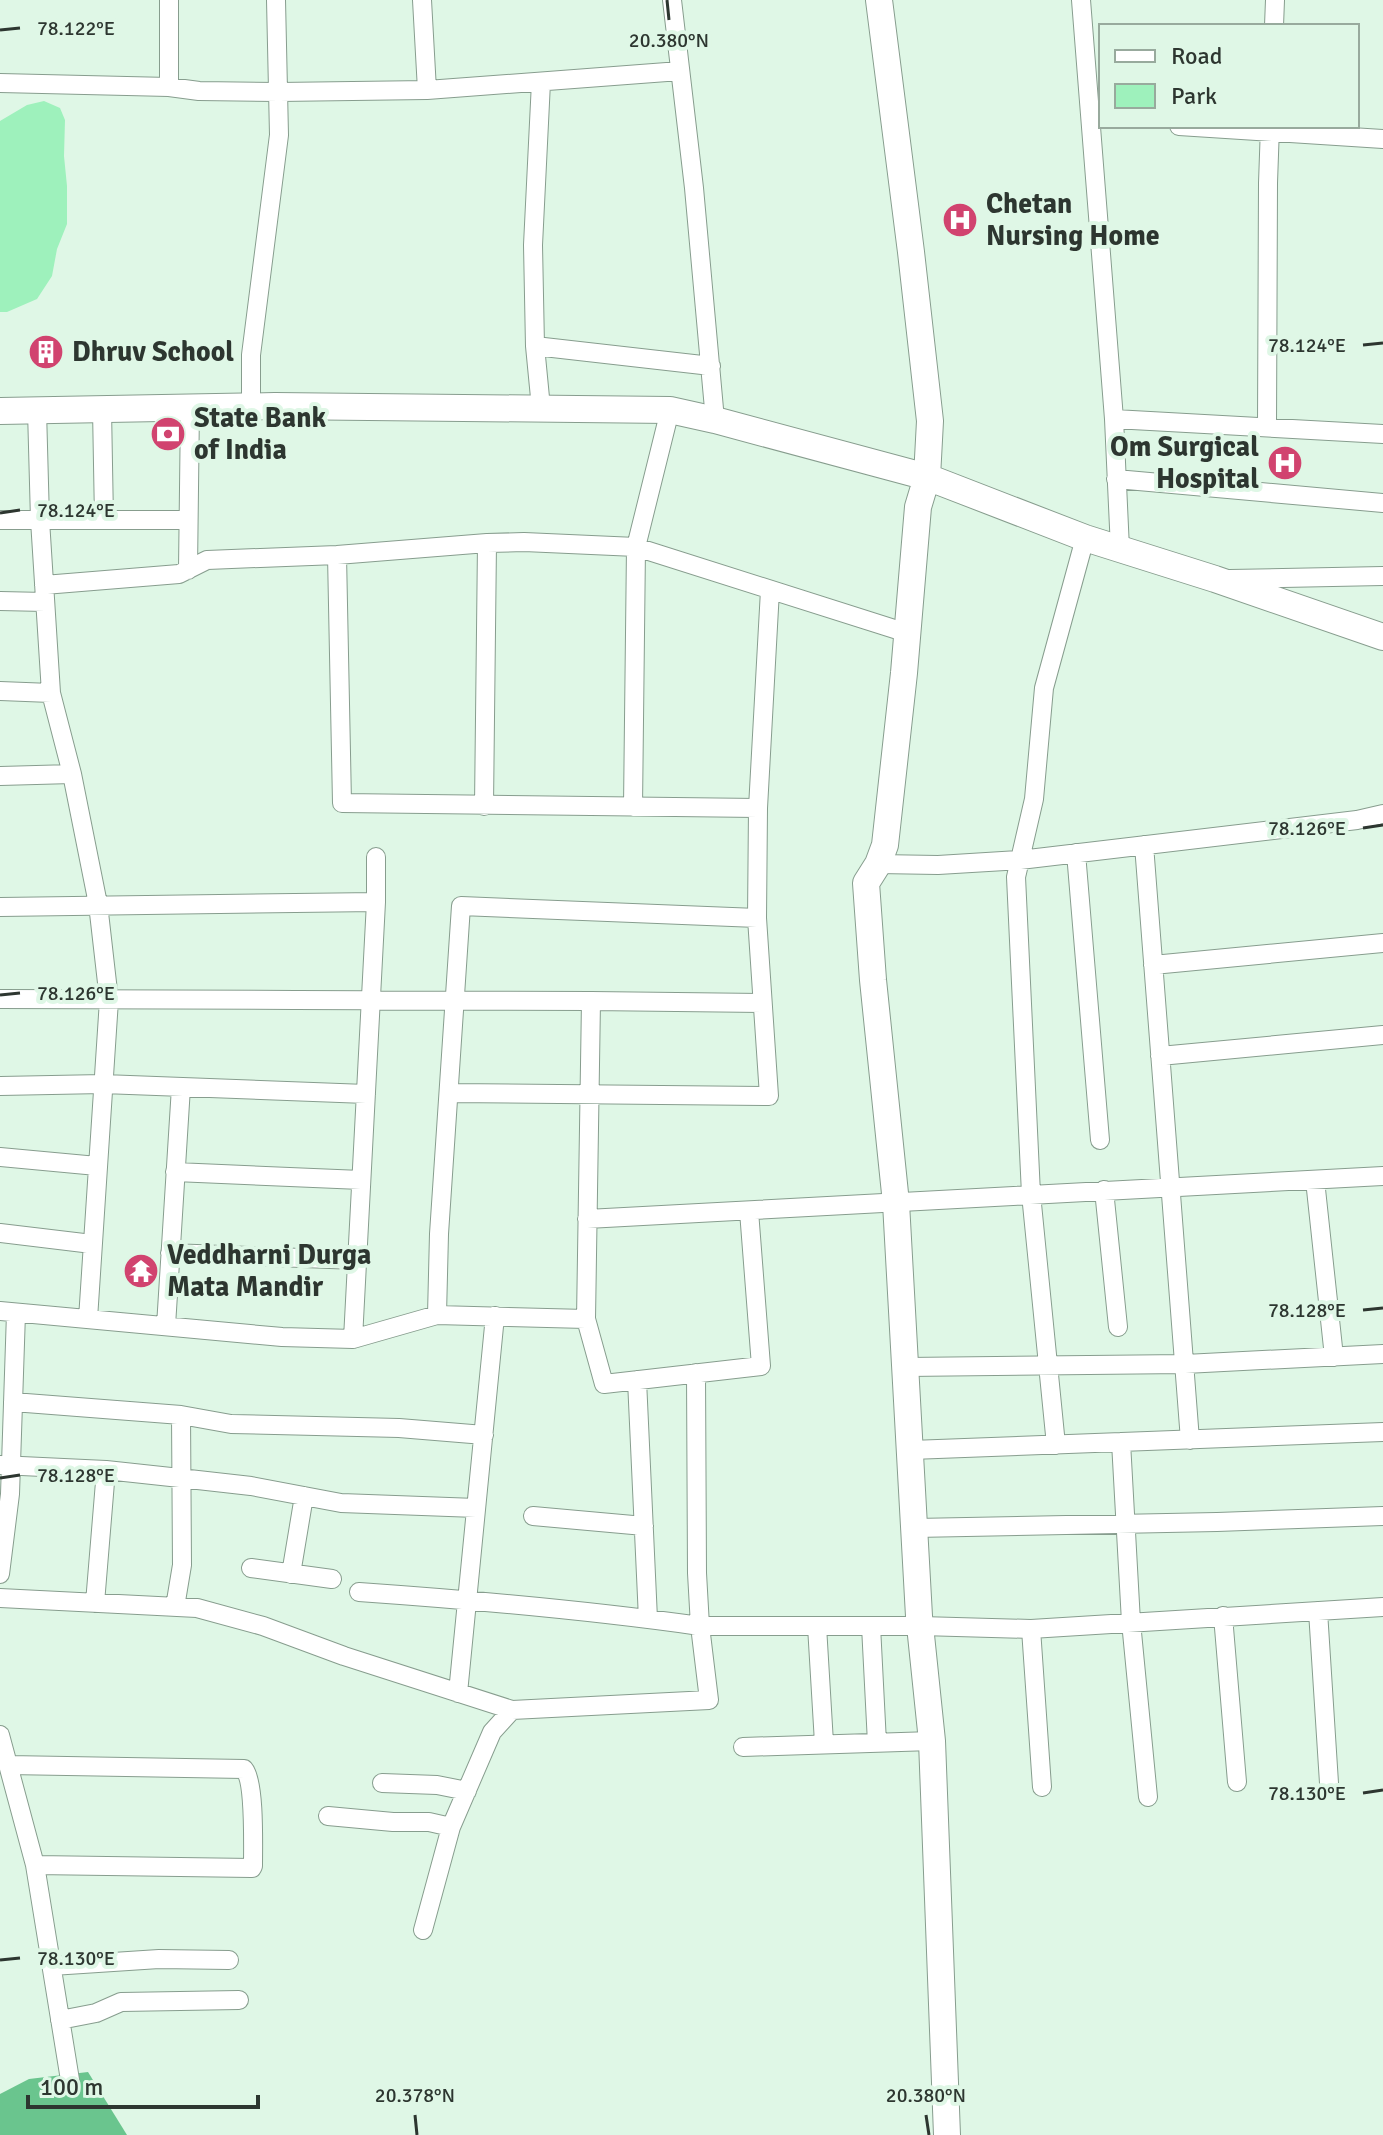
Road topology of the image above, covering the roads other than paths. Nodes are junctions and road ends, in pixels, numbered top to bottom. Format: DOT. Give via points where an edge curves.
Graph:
graph roads {
  1 [pos="169,0"];
  2 [pos="276,0"];
  3 [pos="422,0"];
  4 [pos="672,0"];
  5 [pos="879,0"];
  6 [pos="1081,0"];
  7 [pos="1275,0"];
  8 [pos="1274,24"];
  9 [pos="1093,52"];
  10 [pos="680,71"];
  11 [pos="541,82"];
  12 [pos="0,83"];
  13 [pos="169,87"];
  14 [pos="427,90"];
  15 [pos="279,92"];
  16 [pos="1096,122"];
  17 [pos="1270,128"];
  18 [pos="1383,139"];
  19 [pos="535,346"];
  20 [pos="711,366"];
  21 [pos="251,406"];
  22 [pos="190,407"];
  23 [pos="541,408"];
  24 [pos="102,409"];
  25 [pos="37,410"];
  26 [pos="670,410"];
  27 [pos="0,411"];
  28 [pos="1114,419"];
  29 [pos="715,420"];
  30 [pos="1267,427"];
  31 [pos="1383,434"];
  32 [pos="927,477"];
  33 [pos="1116,479"];
  34 [pos="1383,503"];
  35 [pos="104,519"];
  36 [pos="0,520"];
  37 [pos="40,520"];
  38 [pos="188,520"];
  39 [pos="1085,538"];
  40 [pos="487,543"];
  41 [pos="636,547"];
  42 [pos="1120,549"];
  43 [pos="337,555"];
  44 [pos="188,570"];
  45 [pos="1383,576"];
  46 [pos="1215,579"];
  47 [pos="770,590"];
  48 [pos="45,593"];
  49 [pos="0,601"];
  50 [pos="907,633"];
  51 [pos="1383,637"];
  52 [pos="0,691"];
  53 [pos="51,693"];
  54 [pos="72,774"];
  55 [pos="0,776"];
  56 [pos="484,806"];
  57 [pos="633,807"];
  58 [pos="758,808"];
  59 [pos="1383,814"];
  60 [pos="1144,845"];
  61 [pos="1076,853"];
  62 [pos="376,857"];
  63 [pos="1020,860"];
  64 [pos="878,864"];
  65 [pos="376,902"];
  66 [pos="98,904"];
  67 [pos="0,907"];
  68 [pos="757,918"];
  69 [pos="1383,943"];
  70 [pos="1153,965"];
  71 [pos="0,999"];
  72 [pos="371,999"];
  73 [pos="109,1000"];
  74 [pos="455,1000"];
  75 [pos="591,1001"];
  76 [pos="762,1003"];
  77 [pos="1383,1035"];
  78 [pos="1160,1056"];
  79 [pos="103,1084"];
  80 [pos="0,1086"];
  81 [pos="181,1087"];
  82 [pos="449,1093"];
  83 [pos="589,1093"];
  84 [pos="366,1094"];
  85 [pos="1100,1140"];
  86 [pos="0,1157"];
  87 [pos="97,1166"];
  88 [pos="175,1172"];
  89 [pos="1383,1176"];
  90 [pos="361,1180"];
  91 [pos="1315,1180"];
  92 [pos="1171,1186"];
  93 [pos="1104,1190"];
  94 [pos="1031,1194"];
  95 [pos="896,1203"];
  96 [pos="749,1211"];
  97 [pos="587,1219"];
  98 [pos="0,1233"];
  99 [pos="92,1244"];
  100 [pos="170,1253"];
  101 [pos="357,1260"];
  102 [pos="8,1312"];
  103 [pos="437,1315"];
  104 [pos="495,1316"];
  105 [pos="88,1319"];
  106 [pos="586,1319"];
  107 [pos="166,1326"];
  108 [pos="1118,1327"];
  109 [pos="353,1339"];
  110 [pos="1383,1354"];
  111 [pos="1334,1357"];
  112 [pos="1185,1364"];
  113 [pos="1049,1366"];
  114 [pos="906,1367"];
  115 [pos="696,1373"];
  116 [pos="637,1380"];
  117 [pos="13,1402"];
  118 [pos="181,1415"];
  119 [pos="1383,1432"];
  120 [pos="484,1435"];
  121 [pos="1190,1440"];
  122 [pos="1121,1442"];
  123 [pos="1056,1445"];
  124 [pos="911,1450"];
  125 [pos="6,1466"];
  126 [pos="106,1470"];
  127 [pos="180,1478"];
  128 [pos="304,1496"];
  129 [pos="476,1508"];
  130 [pos="533,1516"];
  131 [pos="1383,1516"];
  132 [pos="1124,1524"];
  133 [pos="644,1526"];
  134 [pos="915,1528"];
  135 [pos="251,1568"];
  136 [pos="0,1574"];
  137 [pos="291,1574"];
  138 [pos="332,1579"];
  139 [pos="359,1592"];
  140 [pos="0,1598"];
  141 [pos="468,1599"];
  142 [pos="95,1603"];
  143 [pos="175,1607"];
  144 [pos="1383,1607"];
  145 [pos="1318,1611"];
  146 [pos="1223,1616"];
  147 [pos="648,1619"];
  148 [pos="1131,1622"];
  149 [pos="700,1626"];
  150 [pos="817,1626"];
  151 [pos="871,1626"];
  152 [pos="921,1626"];
  153 [pos="1031,1629"];
  154 [pos="458,1693"];
  155 [pos="512,1710"];
  156 [pos="0,1735"];
  157 [pos="932,1741"];
  158 [pos="824,1743"];
  159 [pos="877,1743"];
  160 [pos="743,1747"];
  161 [pos="8,1765"];
  162 [pos="1237,1782"];
  163 [pos="382,1783"];
  164 [pos="1329,1783"];
  165 [pos="1042,1787"];
  166 [pos="467,1791"];
  167 [pos="1148,1797"];
  168 [pos="328,1816"];
  169 [pos="451,1827"];
  170 [pos="35,1865"];
  171 [pos="423,1930"];
  172 [pos="229,1960"];
  173 [pos="52,1966"];
  174 [pos="239,2000"];
  175 [pos="60,2020"];
  176 [pos="70,2080"];
  177 [pos="947,2135"];
  1 -- 13 [label="street"];
  2 -- 15 [label="street"];
  3 -- 14 [label="street"];
  4 -- 10 [label="street"];
  5 -- 32 [label="street" via="930,421"];
  6 -- 9 [label="street"];
  7 -- 8 [label="street"];
  9 -- 16 [label="street"];
  10 -- 11 [label="street"];
  10 -- 20 [label="street"];
  11 -- 14 [label="street"];
  11 -- 19 [label="street" via="533,245"];
  12 -- 13 [label="street"];
  13 -- 15 [label="street"];
  14 -- 15 [label="street"];
  15 -- 21 [label="street" via="279,135 251,355"];
  16 -- 28 [label="street"];
  17 -- 18 [label="street"];
  17 -- 30 [label="street"];
  19 -- 20 [label="street"];
  19 -- 23 [label="street"];
  20 -- 29 [label="street"];
  21 -- 22 [label="street"];
  21 -- 23 [label="street"];
  22 -- 24 [label="street"];
  22 -- 38 [label="street"];
  23 -- 26 [label="street"];
  24 -- 25 [label="street"];
  24 -- 35 [label="street"];
  25 -- 27 [label="street"];
  25 -- 37 [label="street"];
  26 -- 29 [label="street"];
  26 -- 41 [label="street"];
  28 -- 30 [label="street"];
  28 -- 33 [label="street"];
  29 -- 32 [label="street"];
  30 -- 31 [label="street"];
  32 -- 39 [label="street"];
  32 -- 50 [label="street" via="918,507"];
  33 -- 34 [label="street"];
  33 -- 42 [label="street"];
  35 -- 37 [label="street"];
  35 -- 38 [label="street"];
  36 -- 37 [label="street"];
  37 -- 48 [label="street"];
  38 -- 44 [label="street"];
  39 -- 42 [label="street"];
  39 -- 63 [label="street" via="1044,688 1034,799"];
  40 -- 41 [label="street"];
  40 -- 43 [label="street"];
  40 -- 56 [label="street"];
  41 -- 47 [label="street"];
  41 -- 57 [label="street"];
  42 -- 46 [label="street"];
  43 -- 44 [label="street" via="207,560"];
  43 -- 56 [label="street" via="342,803"];
  44 -- 48 [label="street"];
  45 -- 46 [label="street"];
  46 -- 51 [label="street"];
  47 -- 50 [label="street"];
  47 -- 58 [label="street"];
  48 -- 49 [label="street"];
  48 -- 53 [label="street"];
  50 -- 64 [label="street" via="885,845"];
  52 -- 53 [label="street"];
  53 -- 54 [label="street"];
  54 -- 55 [label="street"];
  54 -- 66 [label="street"];
  56 -- 57 [label="street"];
  57 -- 58 [label="street"];
  58 -- 68 [label="street"];
  59 -- 60 [label="street"];
  60 -- 61 [label="street"];
  60 -- 70 [label="street"];
  61 -- 63 [label="street"];
  61 -- 85 [label="street"];
  62 -- 65 [label="street"];
  63 -- 64 [label="street"];
  63 -- 94 [label="street" via="1016,877"];
  64 -- 95 [label="street" via="866,883"];
  65 -- 66 [label="street"];
  65 -- 72 [label="street"];
  66 -- 67 [label="street"];
  66 -- 73 [label="street"];
  68 -- 74 [label="street" via="461,906"];
  68 -- 76 [label="street"];
  69 -- 70 [label="street"];
  70 -- 78 [label="street"];
  71 -- 73 [label="street"];
  72 -- 73 [label="street"];
  72 -- 74 [label="street"];
  72 -- 84 [label="street"];
  73 -- 79 [label="street"];
  74 -- 75 [label="street"];
  74 -- 82 [label="street"];
  75 -- 76 [label="street"];
  75 -- 83 [label="street"];
  76 -- 83 [label="street" via="769,1096"];
  77 -- 78 [label="street"];
  78 -- 92 [label="street"];
  79 -- 80 [label="street"];
  79 -- 81 [label="street"];
  79 -- 87 [label="street"];
  81 -- 84 [label="street"];
  81 -- 88 [label="street"];
  82 -- 83 [label="street"];
  82 -- 103 [label="street"];
  83 -- 97 [label="street"];
  84 -- 90 [label="street"];
  86 -- 87 [label="street"];
  87 -- 99 [label="street"];
  88 -- 90 [label="street"];
  88 -- 100 [label="street"];
  89 -- 91 [label="street"];
  90 -- 101 [label="street"];
  91 -- 92 [label="street"];
  91 -- 111 [label="street"];
  92 -- 93 [label="street"];
  92 -- 112 [label="street"];
  93 -- 94 [label="street"];
  93 -- 108 [label="street"];
  94 -- 95 [label="street"];
  94 -- 113 [label="street"];
  95 -- 96 [label="street"];
  95 -- 114 [label="street"];
  96 -- 97 [label="street"];
  96 -- 115 [label="street" via="761,1366"];
  97 -- 106 [label="street"];
  98 -- 99 [label="street"];
  99 -- 105 [label="street"];
  100 -- 101 [label="street"];
  100 -- 107 [label="street"];
  101 -- 109 [label="street"];
  102 -- 105 [label="street"];
  102 -- 117 [label="street"];
  103 -- 104 [label="street"];
  103 -- 109 [label="street"];
  104 -- 106 [label="street"];
  104 -- 120 [label="street"];
  105 -- 107 [label="street"];
  106 -- 116 [label="street" via="604,1384"];
  107 -- 109 [label="street"];
  110 -- 111 [label="street"];
  111 -- 112 [label="street"];
  112 -- 113 [label="street"];
  112 -- 121 [label="street"];
  113 -- 114 [label="street"];
  113 -- 123 [label="street"];
  114 -- 124 [label="street"];
  115 -- 116 [label="street"];
  115 -- 149 [label="street"];
  116 -- 133 [label="street"];
  117 -- 118 [label="street"];
  117 -- 125 [label="street"];
  118 -- 120 [label="street" via="231,1424"];
  118 -- 127 [label="street"];
  119 -- 121 [label="street"];
  120 -- 129 [label="street"];
  121 -- 122 [label="street"];
  122 -- 123 [label="street"];
  122 -- 132 [label="street"];
  123 -- 124 [label="street"];
  124 -- 134 [label="street"];
  125 -- 126 [label="street"];
  125 -- 136 [label="street" via="10,1494"];
  126 -- 127 [label="street"];
  126 -- 142 [label="street"];
  127 -- 128 [label="street"];
  127 -- 143 [label="street" via="182,1565"];
  128 -- 129 [label="street" via="341,1503"];
  128 -- 137 [label="street"];
  129 -- 141 [label="street"];
  130 -- 133 [label="street"];
  131 -- 132 [label="street"];
  132 -- 134 [label="street"];
  132 -- 148 [label="street"];
  133 -- 147 [label="street"];
  134 -- 152 [label="street"];
  135 -- 137 [label="street"];
  137 -- 138 [label="street"];
  139 -- 141 [label="street"];
  140 -- 142 [label="street"];
  141 -- 147 [label="street"];
  141 -- 154 [label="street"];
  142 -- 143 [label="street"];
  143 -- 154 [label="street" via="263,1626"];
  144 -- 145 [label="street"];
  145 -- 146 [label="street"];
  145 -- 164 [label="street"];
  146 -- 148 [label="street"];
  146 -- 162 [label="street"];
  147 -- 149 [label="street"];
  148 -- 153 [label="street"];
  148 -- 167 [label="street"];
  149 -- 150 [label="street"];
  149 -- 155 [label="street" via="709,1700"];
  150 -- 151 [label="street"];
  150 -- 158 [label="street"];
  151 -- 152 [label="street"];
  151 -- 159 [label="street"];
  152 -- 153 [label="street"];
  152 -- 157 [label="street"];
  153 -- 165 [label="street"];
  154 -- 155 [label="street"];
  155 -- 166 [label="street" via="492,1732"];
  156 -- 161 [label="street"];
  157 -- 159 [label="street"];
  157 -- 177 [label="street"];
  158 -- 159 [label="street"];
  158 -- 160 [label="street"];
  161 -- 170 [label="street"];
  161 -- 170 [label="street" via="244,1769 249,1775 252,1868"];
  163 -- 166 [label="street"];
  166 -- 169 [label="street"];
  168 -- 169 [label="street"];
  169 -- 171 [label="street"];
  170 -- 173 [label="street"];
  172 -- 173 [label="street"];
  173 -- 175 [label="street"];
  174 -- 175 [label="street" via="121,2002"];
  175 -- 176 [label="street"];
}
